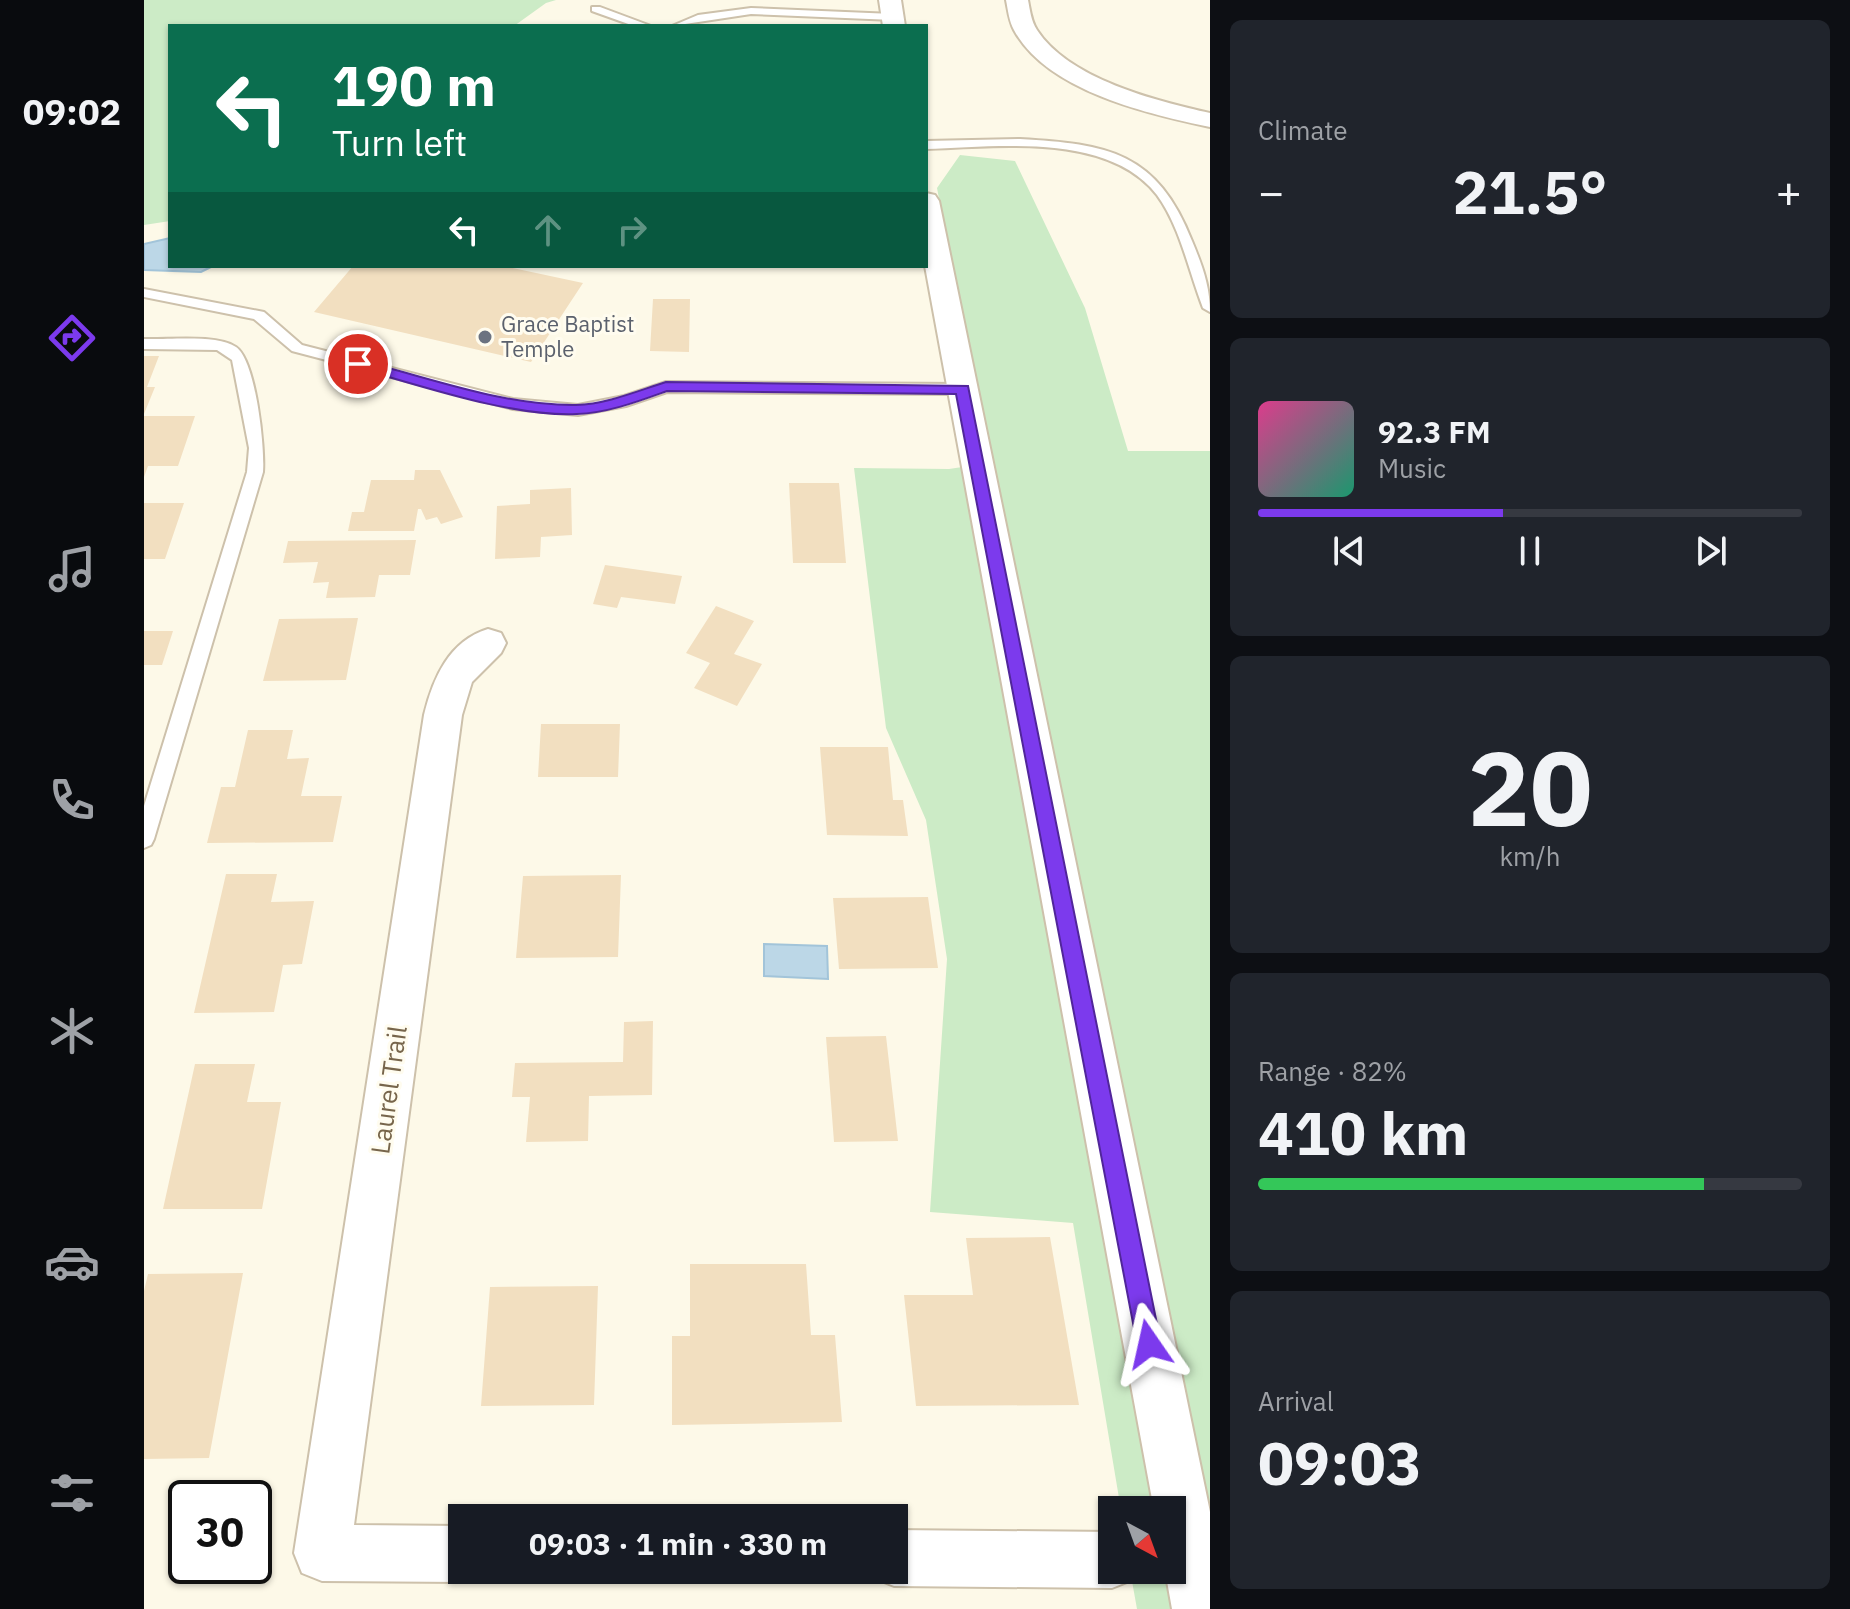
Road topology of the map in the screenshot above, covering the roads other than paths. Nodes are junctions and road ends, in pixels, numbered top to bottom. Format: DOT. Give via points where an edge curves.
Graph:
graph roads {
  1 [pos="1018,1"];
  2 [pos="596,9"];
  3 [pos="892,14"];
  4 [pos="639,24"];
  5 [pos="682,24"];
  6 [pos="1210,120"];
  7 [pos="928,145"];
  8 [pos="928,211"];
  9 [pos="144,293"];
  10 [pos="1210,308"];
  11 [pos="144,344"];
  12 [pos="963,389"];
  13 [pos="488,643"];
  14 [pos="144,839"];
  15 [pos="448,1554"];
  16 [pos="908,1558"];
  17 [pos="1098,1560"];
  18 [pos="1188,1576"];
  1 -- 6 [label="street" via="1025,29 1075,73 1160,110"];
  2 -- 4 [label="lane"];
  3 -- 5 [label="lane" via="728,9"];
  7 -- 10 [label="lane" via="1074,146 1125,162 1164,194"];
  8 -- 12 [label="street"];
  9 -- 12 [label="lane" via="259,315 297,348 513,404 578,410 666,387"];
  11 -- 14 [label="lane" via="219,345 231,350 239,359 257,448 255,472"];
  12 -- 18 [label="street"];
  13 -- 15 [label="street, Laurel Trail" via="452,679 443,715 322,1553"];
  16 -- 17 [label="street"];
}
